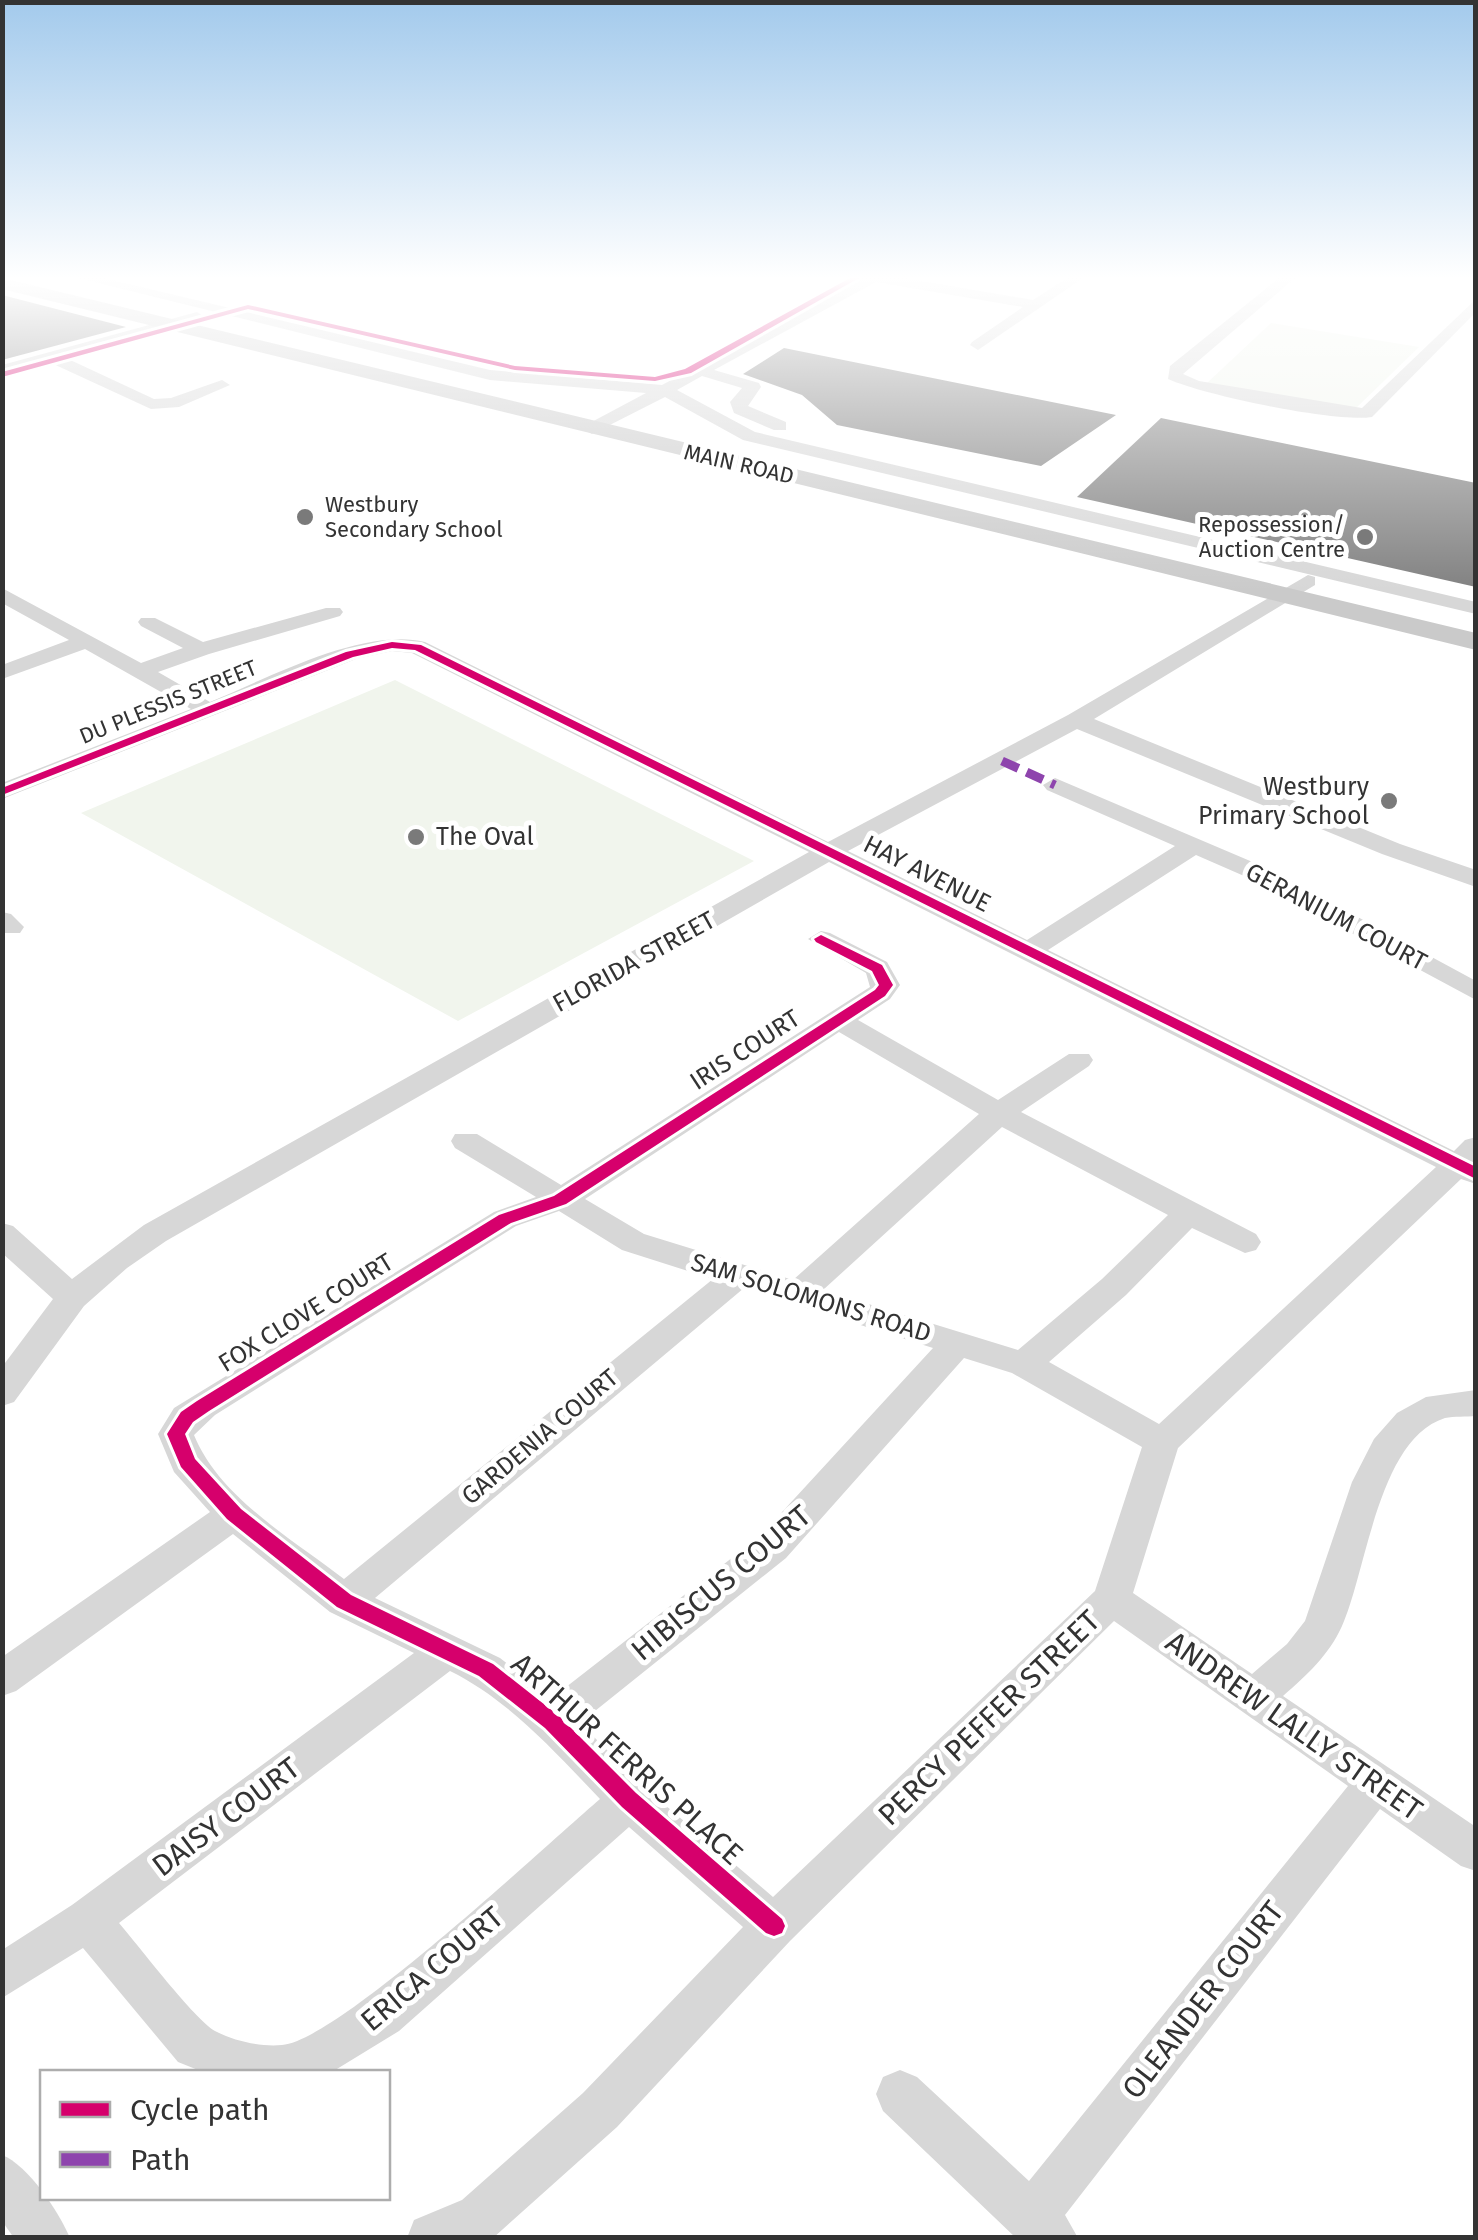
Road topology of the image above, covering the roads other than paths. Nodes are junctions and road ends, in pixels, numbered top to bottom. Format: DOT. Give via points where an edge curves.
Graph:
graph roads {
  1 [pos="105,383"];
  2 [pos="406,383"];
  3 [pos="477,383"];
  4 [pos="587,383"];
  5 [pos="678,383"];
  6 [pos="743,383"];
  7 [pos="1189,383"];
  8 [pos="1396,383"];
  9 [pos="222,384"];
  10 [pos="665,390"];
  11 [pos="616,416"];
  12 [pos="592,429"];
  13 [pos="774,433"];
  14 [pos="845,439"];
  15 [pos="1297,588"];
  16 [pos="2,594"];
  17 [pos="1476,608"];
  18 [pos="333,612"];
  19 [pos="1476,621"];
  20 [pos="148,622"];
  21 [pos="84,642"];
  22 [pos="1476,642"];
  23 [pos="202,649"];
  24 [pos="350,654"];
  25 [pos="2,672"];
  26 [pos="138,672"];
  27 [pos="207,710"];
  28 [pos="1076,720"];
  29 [pos="1055,785"];
  30 [pos="2,792"];
  31 [pos="1195,845"];
  32 [pos="828,852"];
  33 [pos="1476,879"];
  34 [pos="821,939"];
  35 [pos="1027,952"];
  36 [pos="1476,992"];
  37 [pos="838,1020"];
  38 [pos="1079,1060"];
  39 [pos="999,1114"];
  40 [pos="466,1142"];
  41 [pos="1469,1162"];
  42 [pos="560,1200"];
  43 [pos="1187,1214"];
  44 [pos="2,1234"];
  45 [pos="1245,1242"];
  46 [pos="738,1276"];
  47 [pos="798,1294"];
  48 [pos="72,1298"];
  49 [pos="958,1343"];
  50 [pos="1024,1364"];
  51 [pos="2,1393"];
  52 [pos="1476,1403"];
  53 [pos="1162,1442"];
  54 [pos="234,1514"];
  55 [pos="1112,1599"];
  56 [pos="344,1601"];
  57 [pos="446,1652"];
  58 [pos="2,1678"];
  59 [pos="1253,1697"];
  60 [pos="552,1722"];
  61 [pos="1375,1784"];
  62 [pos="629,1800"];
  63 [pos="1476,1852"];
  64 [pos="88,1920"];
  65 [pos="774,1926"];
  66 [pos="2,1976"];
  67 [pos="900,2094"];
  68 [pos="2,2179"];
  69 [pos="1042,2227"];
  70 [pos="488,2228"];
  71 [pos="45,2238"];
  72 [pos="432,2238"];
  1 -- 9 [label="street" via="150,404 174,403"];
  2 -- 12 [label="main road, MAIN ROAD"];
  3 -- 11 [label="main road, MAIN ROAD"];
  4 -- 10 [label="street, MAIN ROAD"];
  5 -- 10 [label="street"];
  6 -- 13 [label="street" via="752,387 738,402 740,409"];
  7 -- 8 [label="street" via="1366,413"];
  10 -- 11 [label="street"];
  10 -- 13 [label="street, MAIN ROAD" via="733,430"];
  11 -- 12 [label="street"];
  11 -- 15 [label="main road, MAIN ROAD"];
  12 -- 15 [label="main road, MAIN ROAD"];
  13 -- 14 [label="street"];
  13 -- 17 [label="street, MAIN ROAD"];
  15 -- 19 [label="main road, MAIN ROAD"];
  15 -- 22 [label="main road, MAIN ROAD"];
  15 -- 28 [label="street, FLORIDA STREET"];
  16 -- 21 [label="street"];
  18 -- 23 [label="street"];
  20 -- 23 [label="street"];
  21 -- 25 [label="street"];
  21 -- 26 [label="street"];
  23 -- 26 [label="street"];
  24 -- 27 [label="street, DU PLESSIS STREET"];
  24 -- 32 [label="street, HAY AVENUE" via="392,644 417,647"];
  26 -- 27 [label="street"];
  27 -- 30 [label="street, DU PLESSIS STREET"];
  28 -- 32 [label="street, FLORIDA STREET"];
  28 -- 33 [label="street"];
  29 -- 31 [label="street, GERANIUM COURT"];
  31 -- 35 [label="street"];
  31 -- 36 [label="street, GERANIUM COURT"];
  32 -- 35 [label="street, HAY AVENUE"];
  32 -- 48 [label="street, FLORIDA STREET" via="155,1234"];
  34 -- 37 [label="street, IRIS COURT" via="877,968 886,984"];
  35 -- 41 [label="street, HAY AVENUE"];
  37 -- 39 [label="street"];
  37 -- 42 [label="street, IRIS COURT"];
  38 -- 39 [label="street"];
  39 -- 43 [label="street"];
  39 -- 47 [label="street"];
  40 -- 42 [label="street, SAM SOLOMONS ROAD"];
  41 -- 53 [label="street, PERCY PEFFER STREET"];
  42 -- 46 [label="street, SAM SOLOMONS ROAD" via="633,1242"];
  42 -- 54 [label="street, FOX CLOVE COURT" via="505,1219 187,1418 176,1434 187,1462"];
  43 -- 45 [label="street"];
  43 -- 50 [label="street"];
  44 -- 48 [label="street"];
  46 -- 47 [label="street, SAM SOLOMONS ROAD"];
  46 -- 56 [label="street, GARDENIA COURT"];
  47 -- 49 [label="street, SAM SOLOMONS ROAD"];
  48 -- 51 [label="street, FLORIDA STREET"];
  49 -- 50 [label="street, SAM SOLOMONS ROAD"];
  49 -- 60 [label="street, HIBISCUS COURT" via="772,1547"];
  50 -- 53 [label="street, SAM SOLOMONS ROAD"];
  52 -- 59 [label="street" via="1431,1404 1386,1451 1362,1498 1322,1629"];
  53 -- 55 [label="street, PERCY PEFFER STREET"];
  54 -- 56 [label="street, ARTHUR FERRIS PLACE"];
  54 -- 58 [label="street"];
  55 -- 59 [label="street, ANDREW LALLY STREET"];
  55 -- 65 [label="street, PERCY PEFFER STREET"];
  56 -- 57 [label="street, ARTHUR FERRIS PLACE"];
  57 -- 60 [label="street, ARTHUR FERRIS PLACE" via="486,1670"];
  57 -- 64 [label="street, DAISY COURT"];
  59 -- 61 [label="street, ANDREW LALLY STREET"];
  60 -- 62 [label="street, ARTHUR FERRIS PLACE"];
  61 -- 63 [label="street, ANDREW LALLY STREET"];
  61 -- 69 [label="street, OLEANDER COURT"];
  62 -- 64 [label="street, ERICA COURT" via="383,2014 332,2049 284,2069 241,2065 195,2046"];
  62 -- 65 [label="street, ARTHUR FERRIS PLACE"];
  64 -- 66 [label="street, DAISY COURT"];
  65 -- 70 [label="street, PERCY PEFFER STREET"];
  67 -- 69 [label="street"];
  68 -- 71 [label="street"];
  70 -- 72 [label="street, PERCY PEFFER STREET"];
}
